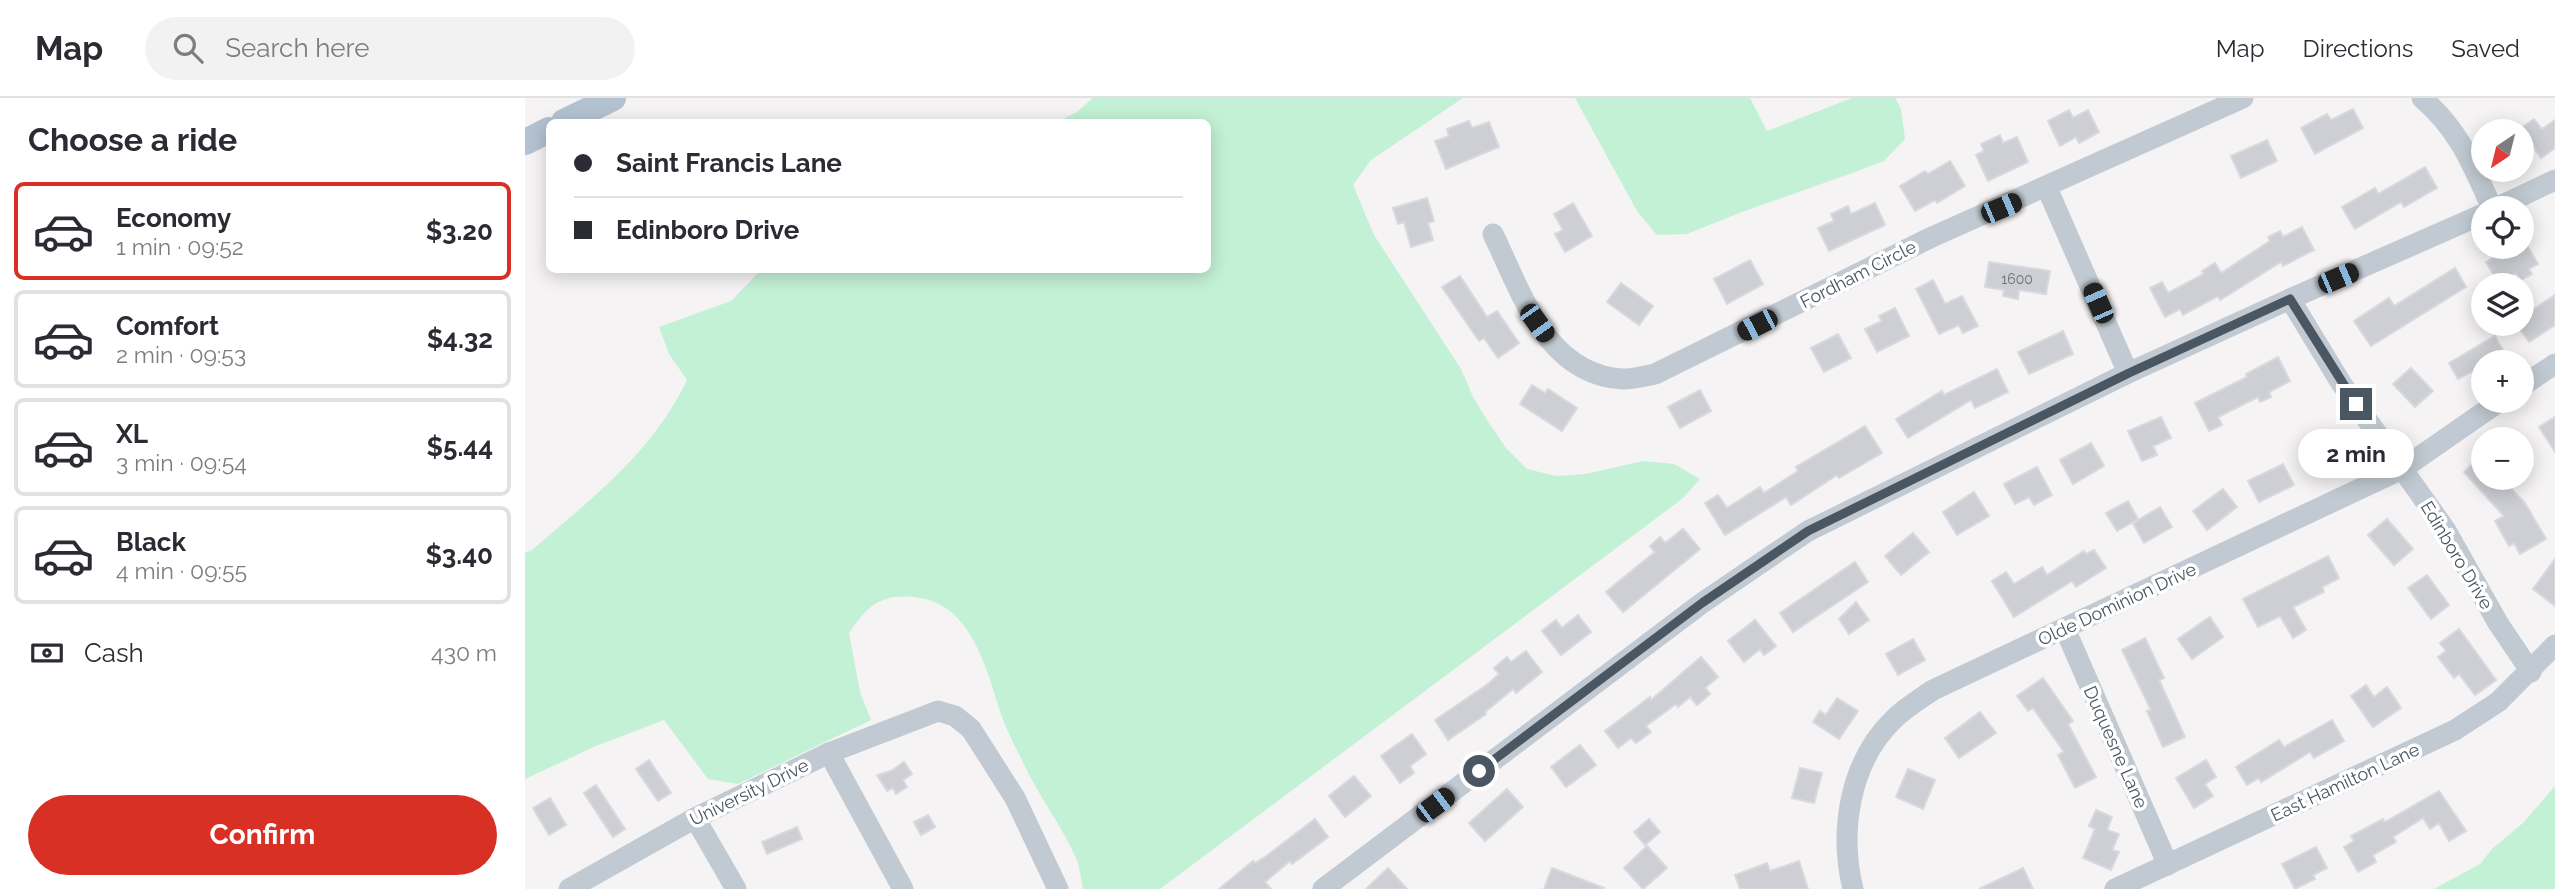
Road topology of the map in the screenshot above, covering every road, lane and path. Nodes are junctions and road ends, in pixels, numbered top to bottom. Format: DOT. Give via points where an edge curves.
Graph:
graph roads {
  1 [pos="613,98"];
  2 [pos="2243,98"];
  3 [pos="2422,98"];
  4 [pos="570,119"];
  5 [pos="546,132"];
  6 [pos="525,142"];
  7 [pos="2555,180"];
  8 [pos="2047,188"];
  9 [pos="2488,196"];
  10 [pos="2520,196"];
  11 [pos="2471,219"];
  12 [pos="1493,234"];
  13 [pos="2290,299"];
  14 [pos="2555,364"];
  15 [pos="2129,373"];
  16 [pos="2534,378"];
  17 [pos="2483,413"];
  18 [pos="2402,469"];
  19 [pos="2064,629"];
  20 [pos="2555,645"];
  21 [pos="2531,672"];
  22 [pos="829,753"];
  23 [pos="695,818"];
  24 [pos="2168,865"];
  25 [pos="576,886"];
  26 [pos="736,889"];
  27 [pos="903,889"];
  28 [pos="1058,889"];
  29 [pos="1323,889"];
  30 [pos="1853,889"];
  31 [pos="2115,889"];
  1 -- 4 [label="main road"];
  2 -- 8 [label="street, Fordham Circle"];
  3 -- 9 [label="street" via="2461,141"];
  5 -- 6 [label="main road"];
  7 -- 10 [label="street"];
  8 -- 12 [label="street, Fordham Circle" via="1932,237 1682,362 1655,374 1624,379 1593,373 1570,361 1551,342"];
  8 -- 15 [label="street"];
  11 -- 13 [label="street"];
  13 -- 15 [label="street"];
  13 -- 18 [label="street, Edinboro Drive" via="2341,383"];
  14 -- 16 [label="street"];
  15 -- 29 [label="street" via="1808,531 1702,603"];
  17 -- 18 [label="street, Olde Dominion Drive"];
  18 -- 19 [label="street, Olde Dominion Drive"];
  18 -- 21 [label="street, Edinboro Drive" via="2445,529"];
  19 -- 24 [label="street, Duquesne Lane"];
  19 -- 30 [label="street, Olde Dominion Drive" via="1933,690 1893,719 1870,751 1851,797 1846,838"];
  20 -- 21 [label="street, East Hamilton Lane"];
  21 -- 24 [label="street, East Hamilton Lane" via="2498,702 2455,730"];
  22 -- 23 [label="street, University Drive"];
  22 -- 27 [label="street"];
  22 -- 28 [label="street, University Drive" via="938,711 955,716 971,729 1015,798"];
  23 -- 25 [label="street, University Drive"];
  23 -- 26 [label="street"];
  24 -- 31 [label="street, East Hamilton Lane"];
}
